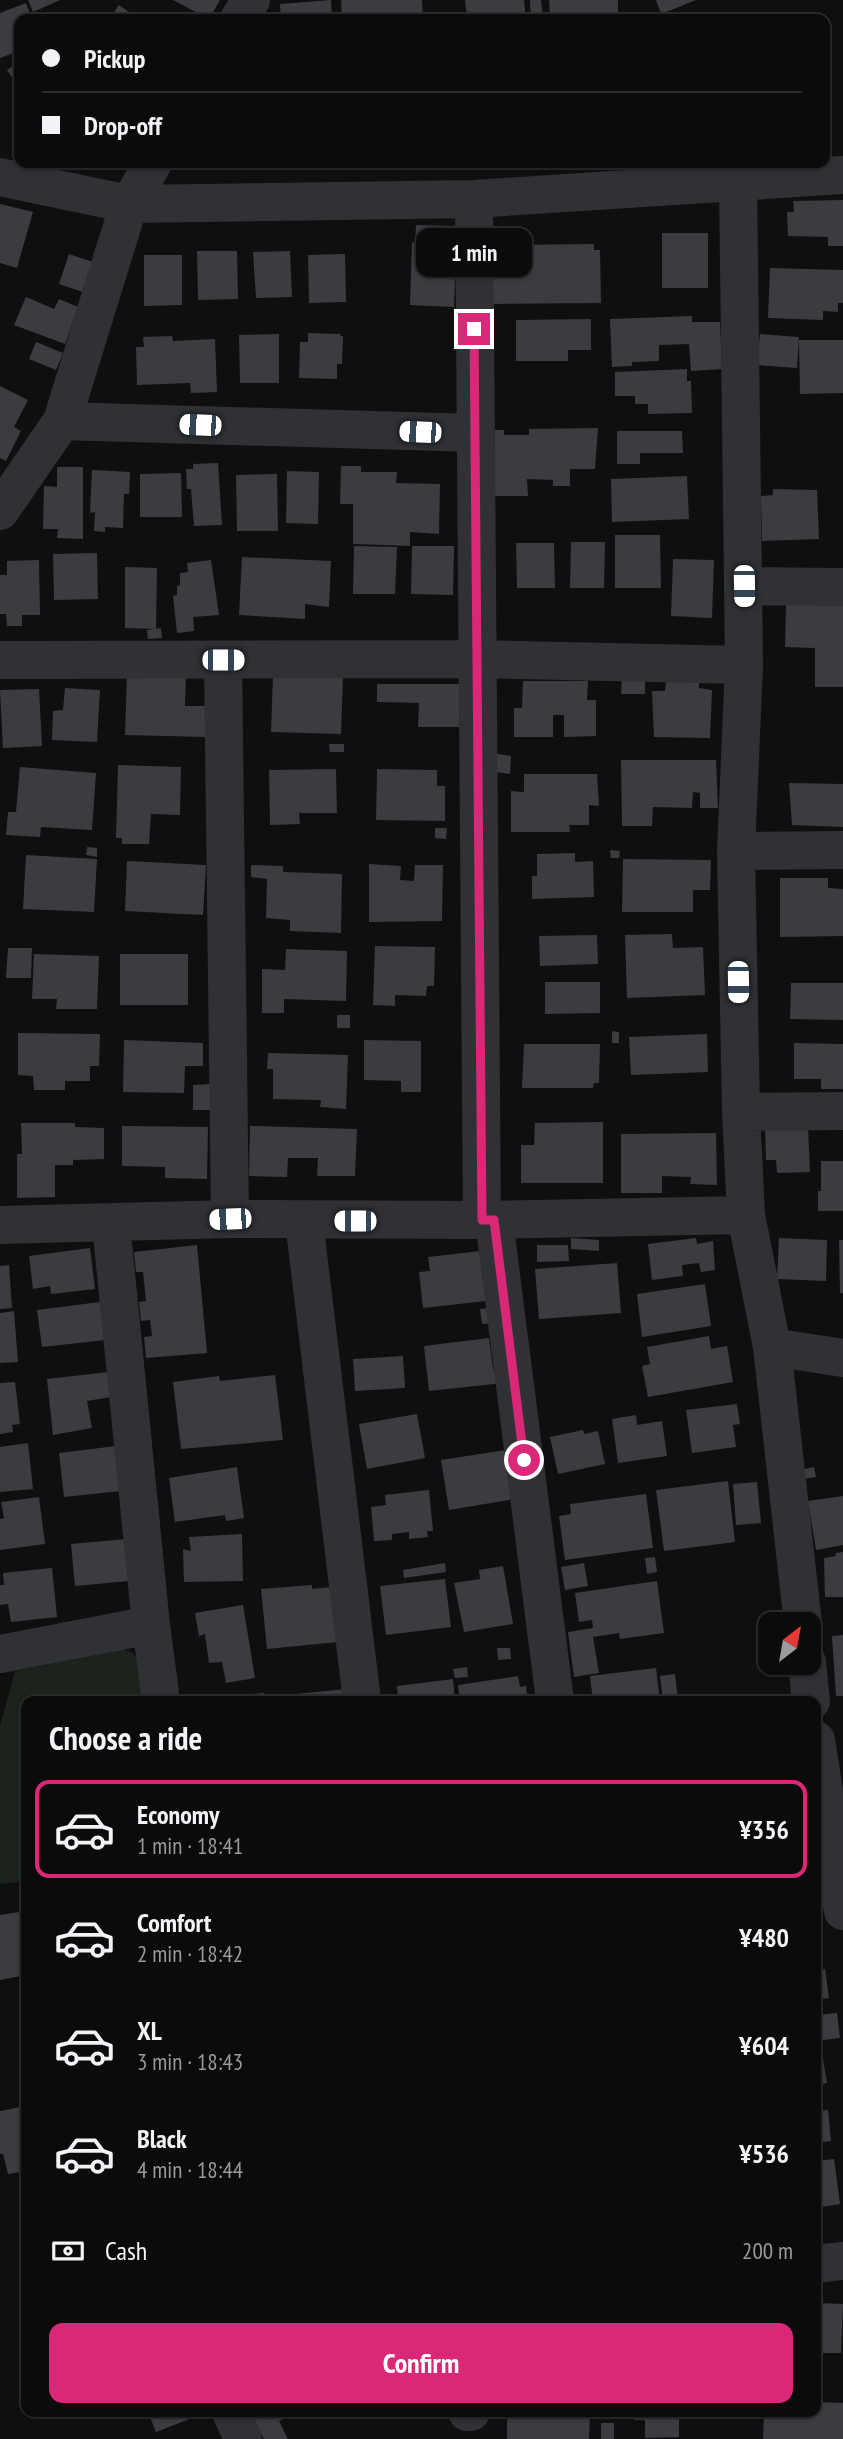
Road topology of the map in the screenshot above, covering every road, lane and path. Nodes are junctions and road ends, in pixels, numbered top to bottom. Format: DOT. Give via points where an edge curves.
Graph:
graph roads {
  1 [pos="150,168"];
  2 [pos="843,176"];
  3 [pos="0,177"];
  4 [pos="738,182"];
  5 [pos="474,200"];
  6 [pos="129,204"];
  7 [pos="62,421"];
  8 [pos="475,433"];
  9 [pos="0,511"];
  10 [pos="744,586"];
  11 [pos="843,587"];
  12 [pos="477,659"];
  13 [pos="0,660"];
  14 [pos="223,660"];
  15 [pos="744,665"];
  16 [pos="843,850"];
  17 [pos="736,851"];
  18 [pos="843,1111"];
  19 [pos="741,1112"];
  20 [pos="746,1215"];
  21 [pos="230,1219"];
  22 [pos="488,1220"];
  23 [pos="304,1221"];
  24 [pos="111,1224"];
  25 [pos="0,1225"];
  26 [pos="772,1347"];
  27 [pos="843,1358"];
  28 [pos="802,1612"];
  29 [pos="151,1625"];
  30 [pos="0,1654"];
  31 [pos="808,1675"];
  32 [pos="160,1696"];
  33 [pos="361,1696"];
  34 [pos="554,1696"];
  35 [pos="810,1696"];
  36 [pos="823,1750"];
  37 [pos="843,1911"];
  38 [pos="843,2261"];
  39 [pos="821,2263"];
  40 [pos="234,2417"];
  41 [pos="243,2439"];
  1 -- 6 [label="street"];
  2 -- 4 [label="street"];
  3 -- 6 [label="street"];
  4 -- 5 [label="street"];
  4 -- 10 [label="street"];
  5 -- 6 [label="street"];
  5 -- 8 [label="street"];
  6 -- 7 [label="street"];
  7 -- 8 [label="street"];
  7 -- 9 [label="street"];
  8 -- 12 [label="street"];
  10 -- 11 [label="street"];
  10 -- 15 [label="street"];
  12 -- 14 [label="street"];
  12 -- 15 [label="street"];
  12 -- 22 [label="street"];
  13 -- 14 [label="street"];
  14 -- 21 [label="street"];
  15 -- 17 [label="street"];
  16 -- 17 [label="street"];
  17 -- 19 [label="street"];
  18 -- 19 [label="street"];
  19 -- 20 [label="street"];
  20 -- 22 [label="street"];
  20 -- 26 [label="street"];
  21 -- 23 [label="street"];
  21 -- 24 [label="street"];
  22 -- 23 [label="street"];
  22 -- 34 [label="street"];
  23 -- 33 [label="street"];
  24 -- 25 [label="street"];
  24 -- 29 [label="street"];
  26 -- 27 [label="street"];
  26 -- 28 [label="street"];
  29 -- 30 [label="street"];
  29 -- 32 [label="street"];
  31 -- 35 [label="street"];
  36 -- 37 [label="street"];
  38 -- 39 [label="street"];
  40 -- 41 [label="street"];
}
